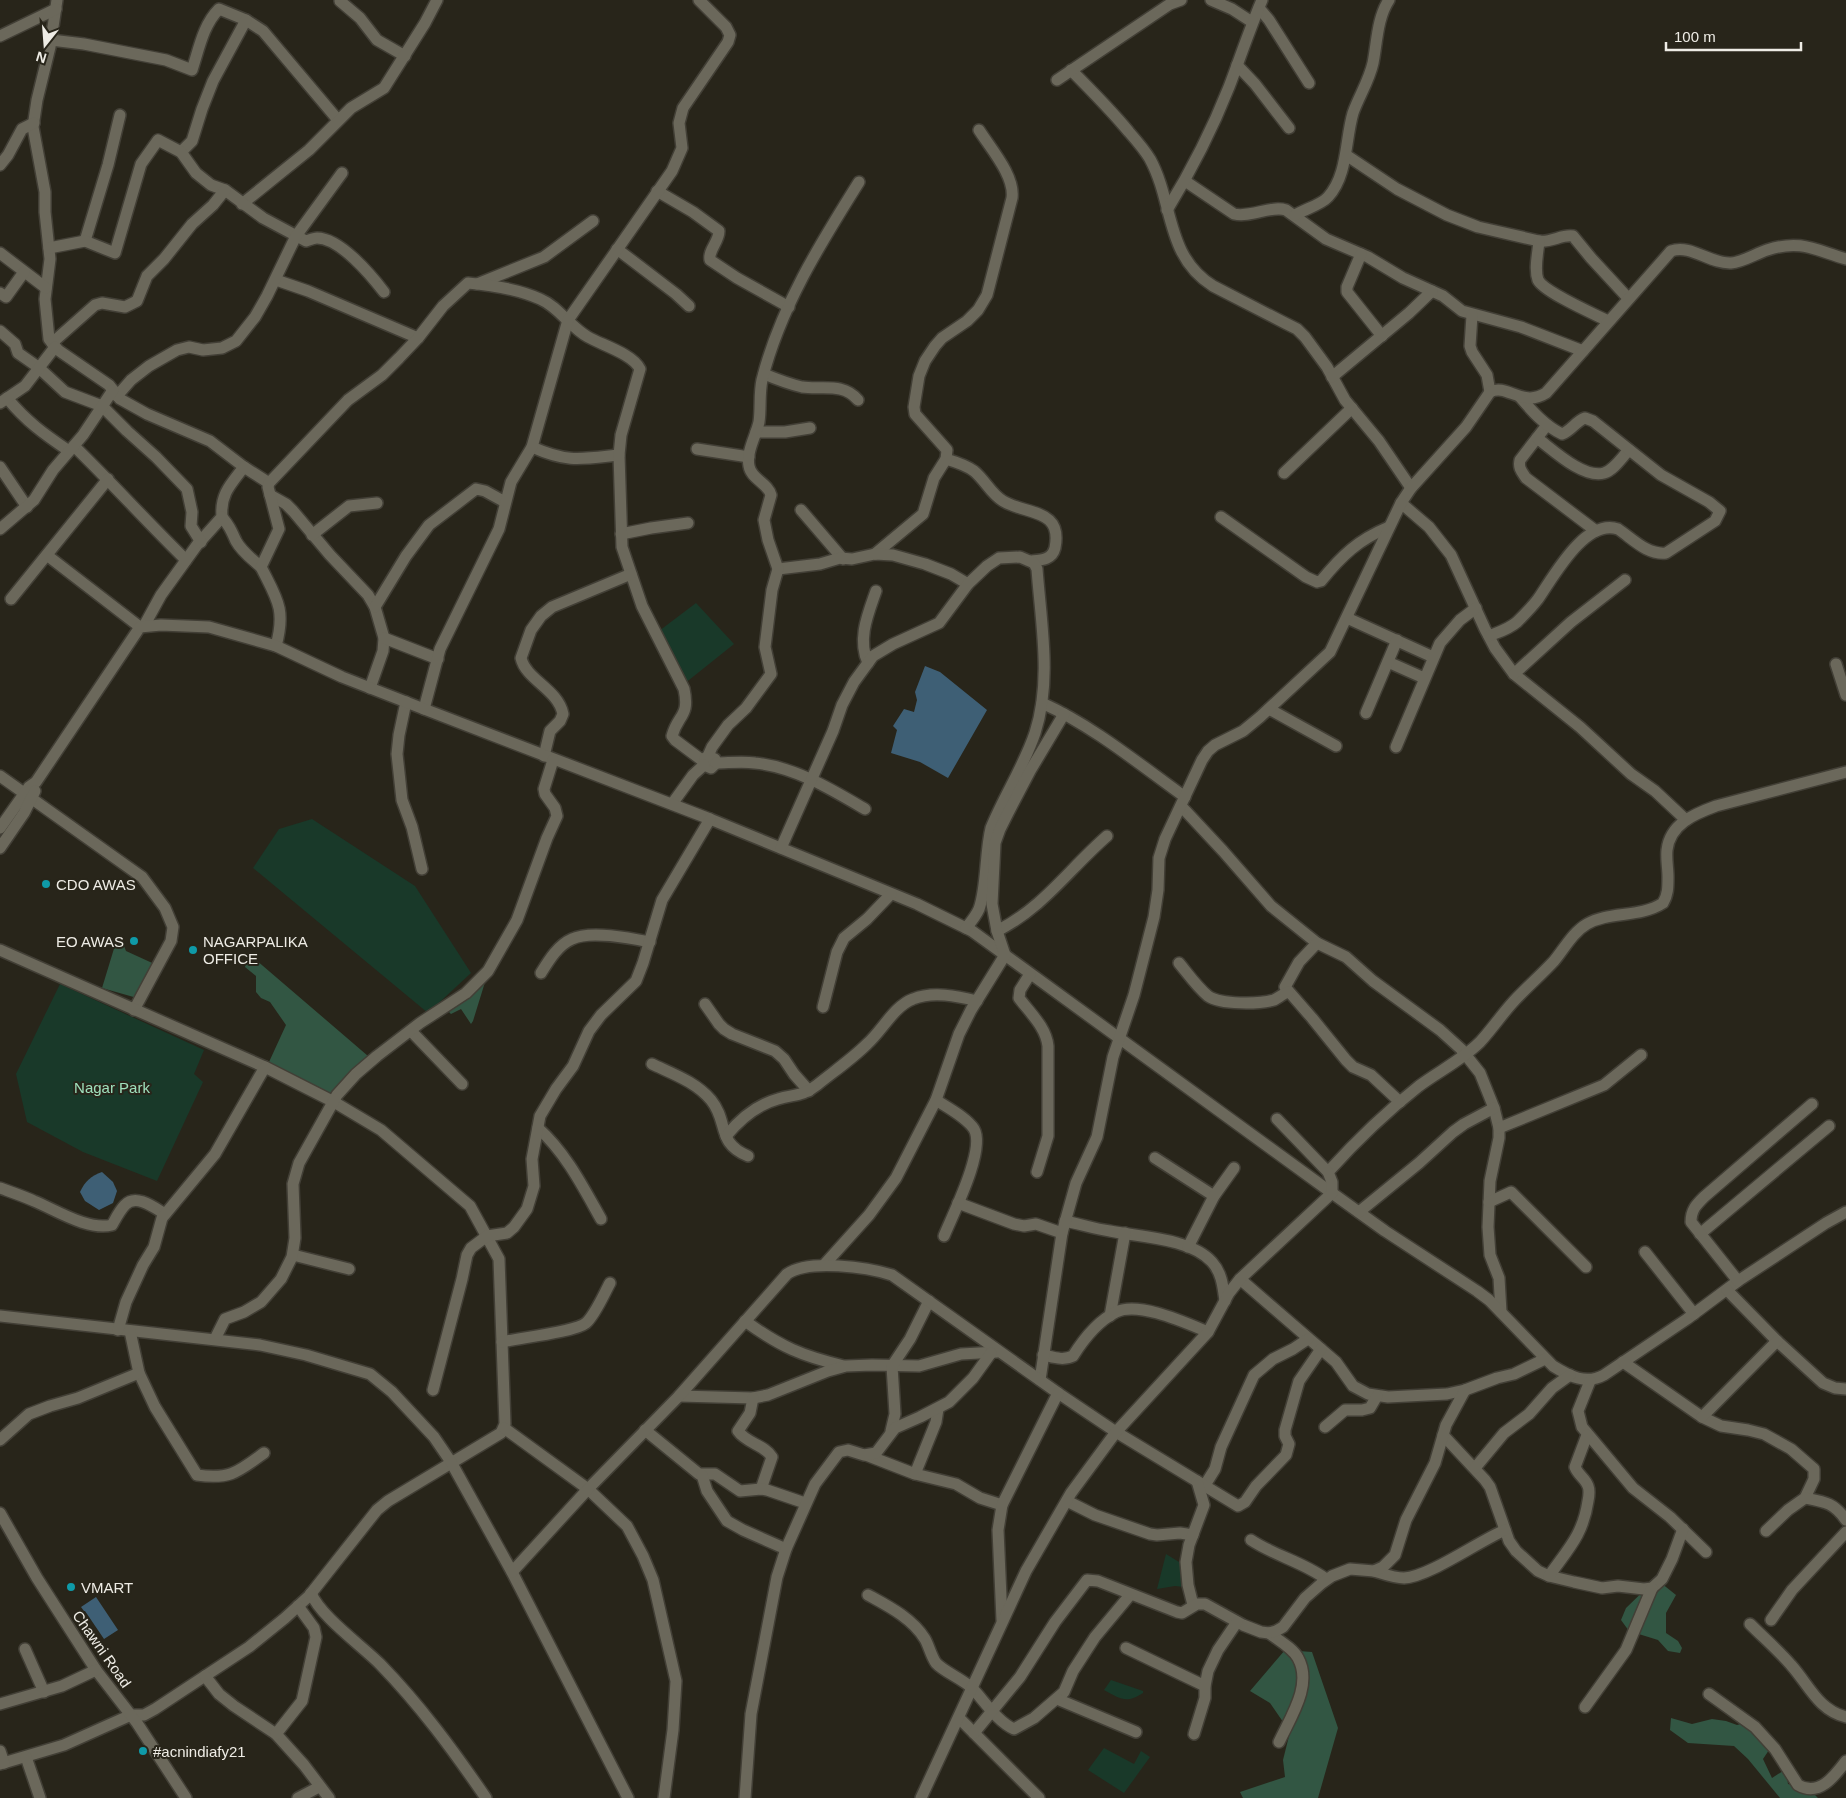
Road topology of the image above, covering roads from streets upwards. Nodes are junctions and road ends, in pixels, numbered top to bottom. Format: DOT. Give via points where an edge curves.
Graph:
graph roads {
  1 [pos="340,0"];
  2 [pos="436,0"];
  3 [pos="699,0"];
  4 [pos="1180,0"];
  5 [pos="1211,0"];
  6 [pos="1388,0"];
  7 [pos="57,4"];
  8 [pos="1260,4"];
  9 [pos="246,20"];
  10 [pos="1252,22"];
  11 [pos="0,36"];
  12 [pos="51,40"];
  13 [pos="405,56"];
  14 [pos="1237,65"];
  15 [pos="1071,70"];
  16 [pos="1057,80"];
  17 [pos="1309,83"];
  18 [pos="120,115"];
  19 [pos="338,120"];
  20 [pos="34,123"];
  21 [pos="1290,128"];
  22 [pos="979,130"];
  23 [pos="181,152"];
  24 [pos="1346,155"];
  25 [pos="0,164"];
  26 [pos="342,173"];
  27 [pos="1185,181"];
  28 [pos="859,182"];
  29 [pos="225,190"];
  30 [pos="658,191"];
  31 [pos="242,204"];
  32 [pos="1167,210"];
  33 [pos="1295,215"];
  34 [pos="593,221"];
  35 [pos="296,236"];
  36 [pos="85,241"];
  37 [pos="1539,242"];
  38 [pos="49,248"];
  39 [pos="617,250"];
  40 [pos="0,253"];
  41 [pos="1361,254"];
  42 [pos="1846,259"];
  43 [pos="24,272"];
  44 [pos="276,280"];
  45 [pos="477,284"];
  46 [pos="46,288"];
  47 [pos="1432,291"];
  48 [pos="384,292"];
  49 [pos="0,293"];
  50 [pos="1628,298"];
  51 [pos="689,306"];
  52 [pos="789,306"];
  53 [pos="1472,315"];
  54 [pos="568,320"];
  55 [pos="1608,321"];
  56 [pos="0,331"];
  57 [pos="1382,336"];
  58 [pos="418,338"];
  59 [pos="54,345"];
  60 [pos="1583,351"];
  61 [pos="38,367"];
  62 [pos="764,374"];
  63 [pos="1332,378"];
  64 [pos="1490,392"];
  65 [pos="115,393"];
  66 [pos="1520,397"];
  67 [pos="3,400"];
  68 [pos="858,400"];
  69 [pos="102,406"];
  70 [pos="1352,408"];
  71 [pos="1547,424"];
  72 [pos="810,428"];
  73 [pos="756,432"];
  74 [pos="1537,438"];
  75 [pos="532,447"];
  76 [pos="72,449"];
  77 [pos="697,449"];
  78 [pos="1629,450"];
  79 [pos="619,455"];
  80 [pos="749,457"];
  81 [pos="946,459"];
  82 [pos="0,467"];
  83 [pos="244,467"];
  84 [pos="1284,473"];
  85 [pos="108,479"];
  86 [pos="268,483"];
  87 [pos="1412,488"];
  88 [pos="270,495"];
  89 [pos="505,502"];
  90 [pos="377,503"];
  91 [pos="1401,504"];
  92 [pos="27,507"];
  93 [pos="801,510"];
  94 [pos="222,517"];
  95 [pos="1221,517"];
  96 [pos="688,523"];
  97 [pos="1389,527"];
  98 [pos="0,529"];
  99 [pos="1596,532"];
  100 [pos="621,534"];
  101 [pos="312,535"];
  102 [pos="201,542"];
  103 [pos="876,554"];
  104 [pos="48,556"];
  105 [pos="843,559"];
  106 [pos="186,560"];
  107 [pos="1031,561"];
  108 [pos="261,567"];
  109 [pos="778,569"];
  110 [pos="631,574"];
  111 [pos="1626,580"];
  112 [pos="968,584"];
  113 [pos="876,591"];
  114 [pos="11,599"];
  115 [pos="375,607"];
  116 [pos="1476,608"];
  117 [pos="1347,618"];
  118 [pos="142,626"];
  119 [pos="1489,636"];
  120 [pos="384,638"];
  121 [pos="1397,640"];
  122 [pos="276,646"];
  123 [pos="1433,657"];
  124 [pos="438,659"];
  125 [pos="1388,662"];
  126 [pos="868,663"];
  127 [pos="1836,664"];
  128 [pos="1514,674"];
  129 [pos="1424,678"];
  130 [pos="370,688"];
  131 [pos="1846,695"];
  132 [pos="406,702"];
  133 [pos="1043,704"];
  134 [pos="1272,707"];
  135 [pos="424,709"];
  136 [pos="1061,712"];
  137 [pos="1366,713"];
  138 [pos="1336,746"];
  139 [pos="1396,747"];
  140 [pos="548,758"];
  141 [pos="708,761"];
  142 [pos="1846,772"];
  143 [pos="0,776"];
  144 [pos="812,780"];
  145 [pos="28,795"];
  146 [pos="1183,801"];
  147 [pos="672,804"];
  148 [pos="865,809"];
  149 [pos="710,819"];
  150 [pos="1686,820"];
  151 [pos="0,828"];
  152 [pos="1107,836"];
  153 [pos="0,848"];
  154 [pos="781,848"];
  155 [pos="422,869"];
  156 [pos="892,894"];
  157 [pos="966,928"];
  158 [pos="996,931"];
  159 [pos="650,942"];
  160 [pos="1317,943"];
  161 [pos="0,950"];
  162 [pos="1005,955"];
  163 [pos="1179,963"];
  164 [pos="541,973"];
  165 [pos="1030,974"];
  166 [pos="1288,992"];
  167 [pos="977,1001"];
  168 [pos="705,1004"];
  169 [pos="823,1007"];
  170 [pos="134,1010"];
  171 [pos="411,1031"];
  172 [pos="1120,1038"];
  173 [pos="1466,1054"];
  174 [pos="1641,1055"];
  175 [pos="652,1064"];
  176 [pos="265,1067"];
  177 [pos="462,1084"];
  178 [pos="809,1091"];
  179 [pos="936,1100"];
  180 [pos="334,1102"];
  181 [pos="1400,1102"];
  182 [pos="1812,1104"];
  183 [pos="1494,1108"];
  184 [pos="1277,1119"];
  185 [pos="1829,1126"];
  186 [pos="538,1128"];
  187 [pos="1499,1128"];
  188 [pos="726,1136"];
  189 [pos="748,1156"];
  190 [pos="1155,1158"];
  191 [pos="1234,1168"];
  192 [pos="1037,1172"];
  193 [pos="1328,1172"];
  194 [pos="0,1188"];
  195 [pos="1332,1193"];
  196 [pos="1214,1196"];
  197 [pos="1489,1202"];
  198 [pos="958,1203"];
  199 [pos="1359,1212"];
  200 [pos="1846,1212"];
  201 [pos="165,1214"];
  202 [pos="601,1219"];
  203 [pos="1065,1221"];
  204 [pos="1062,1232"];
  205 [pos="1125,1233"];
  206 [pos="1700,1234"];
  207 [pos="487,1236"];
  208 [pos="944,1236"];
  209 [pos="1188,1247"];
  210 [pos="1645,1252"];
  211 [pos="293,1255"];
  212 [pos="824,1265"];
  213 [pos="1586,1267"];
  214 [pos="349,1268"];
  215 [pos="1240,1278"];
  216 [pos="1738,1281"];
  217 [pos="610,1283"];
  218 [pos="1727,1290"];
  219 [pos="929,1300"];
  220 [pos="1225,1301"];
  221 [pos="1501,1312"];
  222 [pos="1694,1314"];
  223 [pos="0,1316"];
  224 [pos="1110,1316"];
  225 [pos="745,1321"];
  226 [pos="124,1330"];
  227 [pos="1208,1332"];
  228 [pos="214,1339"];
  229 [pos="1308,1339"];
  230 [pos="1777,1341"];
  231 [pos="502,1342"];
  232 [pos="1321,1350"];
  233 [pos="995,1352"];
  234 [pos="1043,1355"];
  235 [pos="1545,1359"];
  236 [pos="1623,1362"];
  237 [pos="846,1366"];
  238 [pos="892,1366"];
  239 [pos="139,1373"];
  240 [pos="1570,1375"];
  241 [pos="1040,1380"];
  242 [pos="1590,1380"];
  243 [pos="1846,1388"];
  244 [pos="433,1390"];
  245 [pos="1465,1390"];
  246 [pos="1058,1393"];
  247 [pos="679,1396"];
  248 [pos="1378,1396"];
  249 [pos="753,1398"];
  250 [pos="938,1409"];
  251 [pos="1702,1418"];
  252 [pos="1325,1427"];
  253 [pos="504,1428"];
  254 [pos="645,1430"];
  255 [pos="891,1432"];
  256 [pos="1116,1432"];
  257 [pos="1443,1435"];
  258 [pos="1587,1435"];
  259 [pos="0,1440"];
  260 [pos="264,1453"];
  261 [pos="864,1455"];
  262 [pos="450,1462"];
  263 [pos="1475,1468"];
  264 [pos="915,1474"];
  265 [pos="702,1475"];
  266 [pos="1201,1483"];
  267 [pos="588,1489"];
  268 [pos="761,1489"];
  269 [pos="1805,1498"];
  270 [pos="1067,1501"];
  271 [pos="805,1502"];
  272 [pos="1002,1505"];
  273 [pos="0,1513"];
  274 [pos="1846,1520"];
  275 [pos="1683,1529"];
  276 [pos="1504,1530"];
  277 [pos="1766,1531"];
  278 [pos="1846,1532"];
  279 [pos="1193,1535"];
  280 [pos="1251,1540"];
  281 [pos="786,1549"];
  282 [pos="1706,1552"];
  283 [pos="1374,1571"];
  284 [pos="512,1572"];
  285 [pos="1549,1576"];
  286 [pos="1326,1579"];
  287 [pos="1652,1588"];
  288 [pos="311,1594"];
  289 [pos="1130,1595"];
  290 [pos="868,1596"];
  291 [pos="1193,1605"];
  292 [pos="298,1606"];
  293 [pos="1770,1620"];
  294 [pos="1237,1622"];
  295 [pos="1002,1624"];
  296 [pos="1750,1624"];
  297 [pos="1269,1633"];
  298 [pos="1126,1648"];
  299 [pos="25,1649"];
  300 [pos="96,1670"];
  301 [pos="205,1676"];
  302 [pos="1204,1686"];
  303 [pos="972,1688"];
  304 [pos="44,1692"];
  305 [pos="1709,1694"];
  306 [pos="1057,1699"];
  307 [pos="0,1704"];
  308 [pos="1585,1707"];
  309 [pos="992,1711"];
  310 [pos="132,1715"];
  311 [pos="959,1718"];
  312 [pos="1846,1718"];
  313 [pos="1136,1732"];
  314 [pos="974,1733"];
  315 [pos="276,1734"];
  316 [pos="1194,1734"];
  317 [pos="1279,1742"];
  318 [pos="0,1751"];
  319 [pos="26,1757"];
  320 [pos="1846,1761"];
  321 [pos="2,1764"];
  322 [pos="319,1787"];
  323 [pos="1804,1789"];
  324 [pos="40,1798"];
  325 [pos="186,1798"];
  326 [pos="298,1798"];
  327 [pos="329,1798"];
  328 [pos="486,1798"];
  329 [pos="628,1798"];
  330 [pos="664,1798"];
  331 [pos="746,1798"];
  332 [pos="921,1798"];
  333 [pos="1039,1798"];
  334 [pos="1812,1798"];
  1 -- 13 [label="street" via="377,40"];
  2 -- 13 [label="street"];
  3 -- 30 [label="street" via="730,35 683,108 679,123 682,148"];
  4 -- 15 [label="street"];
  5 -- 10 [label="street"];
  6 -- 24 [label="street" via="1373,65 1352,116"];
  7 -- 11 [label="street"];
  7 -- 12 [label="street"];
  8 -- 10 [label="street"];
  8 -- 17 [label="street"];
  9 -- 12 [label="street" via="219,9 211,16 192,70 152,57"];
  9 -- 19 [label="street" via="263,32"];
  9 -- 23 [label="street" via="213,81 192,141"];
  10 -- 14 [label="street"];
  12 -- 20 [label="street"];
  13 -- 19 [label="street" via="384,88"];
  14 -- 21 [label="street"];
  14 -- 27 [label="street" via="1203,147"];
  15 -- 16 [label="street"];
  15 -- 32 [label="street" via="1143,148 1156,173"];
  18 -- 36 [label="street"];
  19 -- 31 [label="street" via="309,150"];
  20 -- 25 [label="street" via="22,129"];
  20 -- 38 [label="street" via="36,152 45,192"];
  22 -- 81 [label="street" via="1013,188 987,295 967,322 935,346 920,376 915,414 947,450"];
  23 -- 29 [label="street" via="196,173 211,185"];
  23 -- 36 [label="street" via="158,140 141,164 115,253"];
  24 -- 33 [label="street" via="1329,197"];
  24 -- 37 [label="street" via="1397,189 1446,215 1478,228"];
  26 -- 35 [label="street"];
  27 -- 32 [label="street"];
  27 -- 33 [label="street" via="1234,214 1282,208"];
  28 -- 52 [label="street"];
  29 -- 31 [label="street"];
  29 -- 59 [label="street" via="146,276 137,301 125,308 102,303 95,305"];
  30 -- 39 [label="street"];
  30 -- 52 [label="street" via="719,231 709,254 710,260"];
  31 -- 35 [label="street"];
  32 -- 63 [label="street" via="1180,249 1202,280 1297,329"];
  33 -- 41 [label="street" via="1326,239"];
  34 -- 45 [label="street" via="544,257"];
  35 -- 44 [label="street"];
  35 -- 48 [label="street" via="306,241 318,238 332,242 368,272"];
  36 -- 38 [label="street"];
  37 -- 50 [label="street" via="1573,236"];
  37 -- 55 [label="street" via="1537,272 1541,284"];
  38 -- 46 [label="street"];
  39 -- 51 [label="street"];
  39 -- 54 [label="street"];
  40 -- 43 [label="street"];
  41 -- 47 [label="street"];
  41 -- 57 [label="street" via="1347,292"];
  42 -- 50 [label="street" via="1791,244 1730,263 1676,249 1666,255"];
  43 -- 46 [label="street"];
  43 -- 49 [label="street" via="6,297"];
  44 -- 58 [label="street"];
  44 -- 65 [label="street" via="255,317 236,341 222,348 177,350 149,366"];
  45 -- 54 [label="street" via="538,298"];
  45 -- 58 [label="street" via="468,282 443,306"];
  46 -- 59 [label="street" via="46,322 49,339"];
  47 -- 53 [label="street"];
  47 -- 57 [label="street"];
  50 -- 55 [label="street"];
  52 -- 62 [label="street"];
  53 -- 60 [label="street" via="1521,327"];
  53 -- 64 [label="street" via="1470,346 1487,375"];
  54 -- 75 [label="street"];
  54 -- 79 [label="street" via="589,337 634,361 640,369 621,435"];
  55 -- 60 [label="street"];
  56 -- 61 [label="street" via="15,344 18,353"];
  57 -- 63 [label="street"];
  58 -- 86 [label="street" via="382,375 348,400"];
  59 -- 61 [label="street"];
  59 -- 65 [label="street" via="104,381"];
  60 -- 66 [label="street" via="1546,393 1538,398"];
  61 -- 67 [label="street" via="25,386"];
  61 -- 69 [label="street" via="65,392"];
  62 -- 68 [label="street" via="805,387 837,388"];
  62 -- 73 [label="street"];
  63 -- 70 [label="street"];
  64 -- 66 [label="street" via="1502,390"];
  64 -- 87 [label="street" via="1466,427"];
  65 -- 69 [label="street"];
  65 -- 83 [label="street" via="147,414 210,441"];
  66 -- 71 [label="street"];
  67 -- 76 [label="street" via="35,429"];
  69 -- 76 [label="street"];
  69 -- 102 [label="street" via="187,489 191,526"];
  70 -- 84 [label="street"];
  70 -- 87 [label="street"];
  71 -- 74 [label="street"];
  71 -- 78 [label="street" via="1562,434 1586,418"];
  72 -- 73 [label="street"];
  73 -- 80 [label="street"];
  74 -- 78 [label="street" via="1589,473 1605,473"];
  74 -- 99 [label="street" via="1520,460 1521,471"];
  75 -- 79 [label="street" via="573,460"];
  75 -- 89 [label="street" via="510,482"];
  76 -- 85 [label="street"];
  76 -- 92 [label="street"];
  77 -- 80 [label="street"];
  78 -- 99 [label="street" via="1662,475 1717,507 1720,511 1718,516 1666,553 1651,552 1612,527"];
  79 -- 100 [label="street"];
  80 -- 109 [label="street" via="749,468 770,490 764,520"];
  81 -- 103 [label="street" via="934,478 922,515"];
  81 -- 107 [label="street" via="974,471 1004,502 1050,520 1056,536 1054,552 1044,560"];
  82 -- 92 [label="street"];
  83 -- 86 [label="street"];
  83 -- 94 [label="street" via="224,494"];
  85 -- 104 [label="street"];
  85 -- 106 [label="street"];
  86 -- 88 [label="street"];
  87 -- 91 [label="street"];
  88 -- 101 [label="street" via="286,504"];
  88 -- 108 [label="street" via="279,528"];
  89 -- 115 [label="street" via="476,488 428,525"];
  89 -- 124 [label="street" via="499,529"];
  90 -- 101 [label="street" via="349,506"];
  91 -- 97 [label="street"];
  91 -- 116 [label="street" via="1444,544"];
  92 -- 98 [label="street"];
  93 -- 105 [label="street"];
  94 -- 102 [label="street"];
  94 -- 108 [label="street" via="245,553"];
  95 -- 97 [label="street" via="1317,582 1354,546"];
  96 -- 100 [label="street"];
  97 -- 117 [label="street"];
  99 -- 119 [label="street" via="1582,540 1515,623"];
  100 -- 110 [label="street"];
  101 -- 115 [label="street" via="368,595"];
  102 -- 106 [label="street"];
  103 -- 105 [label="street"];
  103 -- 112 [label="street" via="925,564"];
  104 -- 114 [label="street"];
  104 -- 118 [label="street"];
  105 -- 109 [label="street"];
  106 -- 118 [label="street"];
  107 -- 112 [label="street" via="1020,557 999,558"];
  107 -- 133 [label="street" via="1036,569 1043,648"];
  108 -- 122 [label="street" via="279,603 280,629"];
  109 -- 141 [label="street" via="765,646 771,674 712,747"];
  110 -- 140 [label="street" via="552,607 531,630 522,662 558,700 563,714 550,731"];
  110 -- 141 [label="street" via="642,606 684,689 686,708 672,736 681,746"];
  111 -- 128 [label="street" via="1571,622"];
  112 -- 126 [label="street" via="939,623 883,649"];
  113 -- 126 [label="street" via="863,637"];
  115 -- 120 [label="street"];
  116 -- 119 [label="street"];
  116 -- 123 [label="street" via="1448,633"];
  117 -- 121 [label="street"];
  117 -- 134 [label="street" via="1330,652"];
  118 -- 122 [label="street" via="209,627"];
  118 -- 145 [label="street"];
  119 -- 128 [label="street"];
  120 -- 124 [label="street"];
  120 -- 130 [label="street"];
  121 -- 123 [label="street"];
  121 -- 125 [label="street"];
  122 -- 130 [label="street"];
  123 -- 129 [label="street"];
  124 -- 135 [label="street"];
  125 -- 129 [label="street"];
  125 -- 137 [label="street"];
  126 -- 144 [label="street" via="842,704"];
  127 -- 131 [label="street"];
  128 -- 150 [label="street"];
  129 -- 139 [label="street"];
  130 -- 132 [label="street"];
  132 -- 135 [label="street"];
  132 -- 155 [label="street" via="397,754 402,800"];
  133 -- 136 [label="street"];
  133 -- 157 [label="street" via="1028,750 991,828 981,900"];
  134 -- 138 [label="street"];
  134 -- 146 [label="street" via="1243,730 1208,751"];
  135 -- 140 [label="street"];
  136 -- 146 [label="street"];
  136 -- 158 [label="street" via="1000,829 994,855 992,904"];
  140 -- 147 [label="street"];
  140 -- 171 [label="street" via="544,789 556,816 508,938 488,971 471,988"];
  141 -- 144 [label="street" via="754,762 793,771"];
  141 -- 147 [label="street"];
  142 -- 150 [label="street" via="1716,806"];
  143 -- 145 [label="street"];
  144 -- 148 [label="street"];
  144 -- 154 [label="street"];
  145 -- 151 [label="street"];
  145 -- 153 [label="street" via="19,821"];
  145 -- 170 [label="street" via="142,877 165,908 172,927 171,941"];
  146 -- 160 [label="street" via="1271,906"];
  146 -- 172 [label="street" via="1161,850 1154,917"];
  147 -- 149 [label="street"];
  149 -- 154 [label="street"];
  149 -- 159 [label="street" via="662,900"];
  150 -- 173 [label="street" via="1672,832 1669,840 1668,889 1663,904 1600,919 1580,928"];
  152 -- 158 [label="street" via="1044,899"];
  154 -- 156 [label="street"];
  156 -- 157 [label="street"];
  156 -- 169 [label="street" via="844,938 837,952"];
  157 -- 162 [label="street"];
  158 -- 162 [label="street"];
  159 -- 164 [label="street" via="612,936 576,937 562,945"];
  159 -- 186 [label="street" via="636,981 589,1031 573,1066 540,1116"];
  160 -- 166 [label="street" via="1286,982"];
  160 -- 173 [label="street" via="1346,957"];
  161 -- 170 [label="street"];
  162 -- 165 [label="street"];
  162 -- 167 [label="street"];
  163 -- 166 [label="street" via="1208,996 1216,1000 1274,1000"];
  165 -- 172 [label="street"];
  165 -- 192 [label="street" via="1019,998 1044,1031 1048,1046 1048,1136"];
  166 -- 181 [label="street" via="1346,1060 1376,1080"];
  167 -- 178 [label="street" via="931,995 910,1000 860,1051"];
  167 -- 179 [label="street" via="954,1045"];
  168 -- 178 [label="street" via="724,1029 776,1051"];
  170 -- 176 [label="street"];
  171 -- 177 [label="street"];
  171 -- 180 [label="street" via="356,1074"];
  172 -- 195 [label="street"];
  172 -- 203 [label="street" via="1113,1057 1097,1137 1076,1183"];
  173 -- 181 [label="street"];
  173 -- 183 [label="street" via="1480,1073"];
  174 -- 187 [label="street" via="1604,1086"];
  175 -- 188 [label="street" via="693,1083 710,1098"];
  176 -- 180 [label="street"];
  176 -- 201 [label="street" via="215,1154"];
  178 -- 188 [label="street" via="759,1106"];
  179 -- 198 [label="street" via="966,1121 977,1138 976,1155"];
  179 -- 212 [label="street" via="892,1184"];
  180 -- 207 [label="street" via="381,1130 470,1206"];
  180 -- 211 [label="street" via="299,1163 292,1184"];
  181 -- 193 [label="street" via="1359,1138"];
  182 -- 206 [label="street" via="1694,1206 1690,1222"];
  183 -- 187 [label="street"];
  183 -- 199 [label="street" via="1458,1128"];
  184 -- 193 [label="street"];
  185 -- 206 [label="street"];
  186 -- 202 [label="street" via="570,1164"];
  186 -- 207 [label="street" via="532,1159 534,1186 527,1209 508,1233"];
  187 -- 197 [label="street"];
  188 -- 189 [label="street" via="733,1148"];
  190 -- 196 [label="street"];
  191 -- 196 [label="street"];
  193 -- 195 [label="street"];
  194 -- 201 [label="street" via="82,1223 103,1227 112,1225 131,1201 140,1201"];
  195 -- 199 [label="street"];
  195 -- 215 [label="street"];
  196 -- 209 [label="street"];
  197 -- 213 [label="street" via="1511,1192"];
  197 -- 221 [label="street" via="1489,1246 1499,1278"];
  198 -- 204 [label="street" via="1014,1224 1036,1224"];
  198 -- 208 [label="street"];
  199 -- 221 [label="street" via="1477,1291"];
  200 -- 216 [label="street"];
  201 -- 226 [label="street" via="157,1230 154,1247 126,1302"];
  203 -- 204 [label="street"];
  203 -- 205 [label="street"];
  204 -- 234 [label="street"];
  205 -- 209 [label="street" via="1151,1236"];
  205 -- 224 [label="street"];
  206 -- 216 [label="street"];
  207 -- 231 [label="street" via="499,1259"];
  207 -- 244 [label="street" via="467,1255"];
  209 -- 220 [label="street" via="1206,1256 1217,1269"];
  210 -- 222 [label="street"];
  211 -- 214 [label="street"];
  211 -- 228 [label="street" via="281,1279 261,1302 225,1319"];
  212 -- 219 [label="street" via="881,1271"];
  212 -- 225 [label="street" via="794,1269"];
  215 -- 220 [label="street"];
  215 -- 229 [label="street"];
  216 -- 218 [label="street"];
  217 -- 231 [label="street" via="584,1324 560,1332"];
  218 -- 222 [label="street"];
  218 -- 230 [label="street"];
  219 -- 233 [label="street"];
  219 -- 238 [label="street"];
  220 -- 227 [label="street"];
  221 -- 235 [label="street"];
  222 -- 236 [label="street"];
  223 -- 226 [label="street"];
  224 -- 227 [label="street" via="1117,1311 1138,1310"];
  224 -- 234 [label="street" via="1070,1358"];
  225 -- 237 [label="street" via="786,1348"];
  225 -- 247 [label="street"];
  226 -- 228 [label="street"];
  226 -- 239 [label="street"];
  227 -- 256 [label="street"];
  228 -- 262 [label="street" via="278,1349 370,1374 392,1392 434,1437"];
  229 -- 232 [label="street"];
  229 -- 266 [label="street" via="1273,1359 1254,1375 1221,1447 1215,1469"];
  230 -- 243 [label="street" via="1823,1383"];
  230 -- 251 [label="street"];
  231 -- 253 [label="street"];
  232 -- 248 [label="street" via="1336,1362 1353,1386"];
  232 -- 266 [label="street" via="1299,1381 1285,1430 1289,1444 1286,1455 1245,1502 1241,1505 1233,1503"];
  233 -- 238 [label="street" via="961,1354 919,1366"];
  233 -- 241 [label="street"];
  233 -- 250 [label="street" via="963,1389"];
  234 -- 241 [label="street"];
  235 -- 240 [label="street"];
  235 -- 245 [label="street" via="1526,1370"];
  236 -- 242 [label="street"];
  236 -- 251 [label="street"];
  237 -- 238 [label="street"];
  237 -- 249 [label="street"];
  238 -- 255 [label="street" via="895,1414"];
  239 -- 259 [label="street" via="29,1414"];
  239 -- 260 [label="street" via="155,1407 197,1475 223,1477 240,1471"];
  240 -- 242 [label="street"];
  240 -- 263 [label="street" via="1504,1433"];
  241 -- 246 [label="street"];
  242 -- 258 [label="street" via="1578,1411"];
  245 -- 248 [label="street" via="1447,1394"];
  245 -- 257 [label="street"];
  246 -- 256 [label="street"];
  246 -- 272 [label="street"];
  247 -- 249 [label="street"];
  247 -- 254 [label="street"];
  248 -- 252 [label="street" via="1370,1408 1345,1410"];
  249 -- 268 [label="street" via="750,1413 738,1431 772,1457"];
  250 -- 255 [label="street"];
  250 -- 264 [label="street"];
  251 -- 269 [label="street" via="1721,1426 1764,1434 1791,1449 1814,1469"];
  253 -- 262 [label="street" via="501,1433"];
  253 -- 267 [label="street"];
  254 -- 265 [label="street"];
  254 -- 267 [label="street"];
  255 -- 261 [label="street" via="876,1453"];
  256 -- 266 [label="street"];
  256 -- 270 [label="street"];
  257 -- 263 [label="street"];
  257 -- 283 [label="street" via="1435,1463 1406,1520 1395,1555 1384,1567"];
  258 -- 275 [label="street" via="1633,1488"];
  258 -- 285 [label="street" via="1575,1467 1589,1491 1584,1523"];
  261 -- 264 [label="street"];
  261 -- 271 [label="street" via="848,1450 840,1452 814,1484"];
  262 -- 284 [label="street"];
  262 -- 288 [label="street" via="378,1510"];
  263 -- 276 [label="street" via="1490,1487"];
  264 -- 272 [label="street" via="956,1484 980,1498"];
  265 -- 268 [label="street" via="715,1474 740,1491"];
  265 -- 281 [label="street" via="707,1491 728,1521"];
  266 -- 279 [label="street" via="1204,1505"];
  267 -- 284 [label="street"];
  267 -- 330 [label="street" via="627,1526 643,1556 653,1580 670,1649 676,1681 674,1730"];
  268 -- 271 [label="street"];
  269 -- 274 [label="street" via="1831,1504"];
  269 -- 277 [label="street"];
  270 -- 279 [label="street" via="1103,1519 1150,1534"];
  270 -- 295 [label="street" via="1035,1554"];
  271 -- 281 [label="street"];
  272 -- 295 [label="street" via="998,1530"];
  273 -- 300 [label="street, Chawni Road"];
  275 -- 282 [label="street"];
  275 -- 287 [label="street" via="1662,1580"];
  276 -- 283 [label="street" via="1412,1577 1394,1577"];
  276 -- 285 [label="street" via="1516,1551 1538,1571"];
  278 -- 293 [label="street" via="1792,1590"];
  279 -- 291 [label="street" via="1186,1562"];
  280 -- 286 [label="street"];
  281 -- 331 [label="street" via="777,1577 751,1714"];
  283 -- 286 [label="street" via="1350,1570"];
  284 -- 329 [label="street"];
  285 -- 287 [label="street" via="1602,1588"];
  286 -- 297 [label="street" via="1299,1605 1283,1627"];
  287 -- 308 [label="street" via="1626,1650"];
  288 -- 292 [label="street"];
  288 -- 328 [label="street" via="326,1615 378,1662 421,1709"];
  289 -- 291 [label="street" via="1177,1612"];
  289 -- 306 [label="street" via="1095,1637"];
  289 -- 309 [label="street" via="1094,1579 1084,1581 1020,1677"];
  290 -- 303 [label="street" via="911,1623 926,1640 935,1662"];
  291 -- 294 [label="street" via="1205,1604"];
  292 -- 301 [label="street" via="249,1647"];
  292 -- 315 [label="street" via="314,1628 316,1637 302,1701"];
  294 -- 297 [label="street"];
  294 -- 302 [label="street" via="1218,1650"];
  295 -- 303 [label="street"];
  296 -- 312 [label="street" via="1792,1667 1825,1708"];
  297 -- 317 [label="street" via="1299,1658 1303,1681 1298,1703"];
  298 -- 302 [label="street"];
  299 -- 304 [label="street"];
  300 -- 304 [label="street"];
  300 -- 310 [label="street, Chawni Road"];
  301 -- 310 [label="street" via="144,1715"];
  301 -- 315 [label="street" via="219,1694"];
  302 -- 316 [label="street" via="1206,1698"];
  303 -- 309 [label="street"];
  303 -- 311 [label="street"];
  304 -- 307 [label="street"];
  305 -- 323 [label="street" via="1755,1727"];
  306 -- 309 [label="street" via="1014,1729"];
  306 -- 313 [label="street"];
  309 -- 314 [label="street"];
  310 -- 319 [label="street" via="64,1745"];
  310 -- 325 [label="street, Chawni Road"];
  311 -- 314 [label="street"];
  311 -- 332 [label="street"];
  314 -- 333 [label="street"];
  315 -- 322 [label="street"];
  318 -- 321 [label="street"];
  319 -- 321 [label="street"];
  319 -- 324 [label="street"];
  320 -- 323 [label="street" via="1820,1788"];
  322 -- 326 [label="street"];
  322 -- 327 [label="street"];
  323 -- 334 [label="street"];
}
